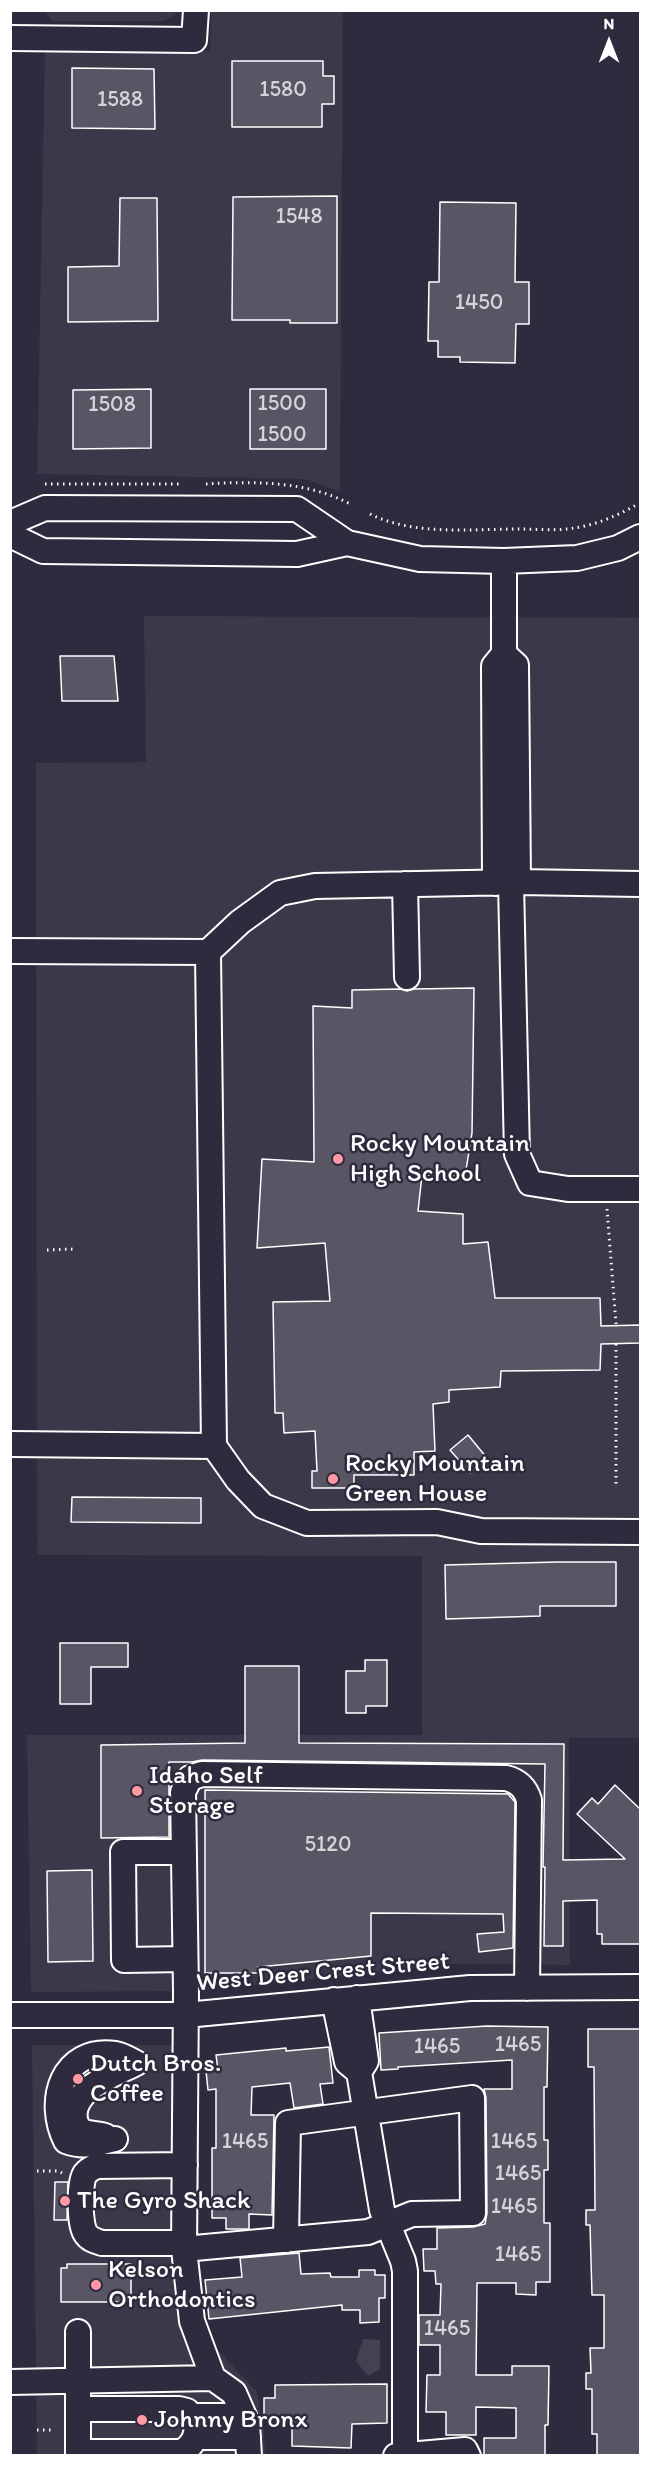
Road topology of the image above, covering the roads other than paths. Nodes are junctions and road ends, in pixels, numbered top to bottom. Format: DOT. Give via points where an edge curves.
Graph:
graph roads {
  1 [pos="196,10"];
  2 [pos="10,38"];
  3 [pos="10,523"];
  4 [pos="10,536"];
  5 [pos="640,537"];
  6 [pos="347,543"];
  7 [pos="504,561"];
  8 [pos="508,882"];
  9 [pos="405,884"];
  10 [pos="640,884"];
  11 [pos="10,951"];
  12 [pos="208,952"];
  13 [pos="407,977"];
  14 [pos="640,1189"];
  15 [pos="10,1444"];
  16 [pos="214,1446"];
  17 [pos="640,1533"];
  18 [pos="184,1852"];
  19 [pos="185,1959"];
  20 [pos="640,1987"];
  21 [pos="527,1988"];
  22 [pos="346,1999"];
  23 [pos="10,2015"];
  24 [pos="186,2015"];
  25 [pos="136,2063"];
  26 [pos="364,2112"];
  27 [pos="185,2166"];
  28 [pos="387,2223"];
  29 [pos="286,2240"];
  30 [pos="184,2246"];
  31 [pos="78,2332"];
  32 [pos="213,2378"];
  33 [pos="78,2381"];
  34 [pos="10,2382"];
  35 [pos="78,2409"];
  36 [pos="194,2427"];
  37 [pos="247,2436"];
  38 [pos="78,2454"];
  39 [pos="417,2454"];
  40 [pos="396,2456"];
  41 [pos="468,2456"];
  1 -- 2 [label="street" via="194,40"];
  3 -- 6 [label="street" via="45,508 297,509"];
  4 -- 6 [label="street" via="44,551 297,554"];
  5 -- 7 [label="street" via="618,548 577,558"];
  6 -- 7 [label="street" via="420,559"];
  7 -- 8 [label="street" via="504,654 516,665"];
  8 -- 9 [label="street"];
  8 -- 10 [label="street"];
  8 -- 14 [label="street" via="517,1154 530,1183 568,1189"];
  9 -- 12 [label="street" via="315,886 280,893"];
  9 -- 13 [label="street"];
  11 -- 12 [label="street"];
  12 -- 16 [label="street"];
  15 -- 16 [label="street"];
  16 -- 17 [label="street" via="263,1506 307,1523 437,1522 481,1531"];
  18 -- 19 [label="street"];
  18 -- 19 [label="street" via="123,1852 123,1874 124,1960"];
  18 -- 21 [label="street" via="183,1792 190,1778 202,1774 516,1781 528,1800"];
  19 -- 24 [label="street"];
  20 -- 21 [label="street, West Deer Crest Street"];
  21 -- 22 [label="street, West Deer Crest Street" via="470,1988"];
  22 -- 24 [label="street, West Deer Crest Street"];
  22 -- 26 [label="street" via="366,2061 359,2072"];
  23 -- 24 [label="street, West Deer Crest Street"];
  24 -- 27 [label="street"];
  25 -- 25 [label="street" via="117,2054 98,2054 69,2070 57,2095 60,2128 66,2141 89,2145 116,2139 78,2128 77,2103 93,2087"];
  26 -- 28 [label="street"];
  26 -- 28 [label="street" via="472,2097 473,2213 412,2214"];
  26 -- 29 [label="street" via="288,2122"];
  27 -- 30 [label="street"];
  27 -- 30 [label="street" via="97,2166 89,2169 82,2184 82,2224 85,2234 93,2240"];
  28 -- 29 [label="street" via="368,2232"];
  28 -- 39 [label="street" via="405,2271"];
  29 -- 30 [label="street"];
  30 -- 32 [label="street" via="192,2321"];
  31 -- 33 [label="street"];
  32 -- 33 [label="street"];
  32 -- 37 [label="street" via="234,2393"];
  33 -- 34 [label="street"];
  33 -- 35 [label="street"];
  35 -- 36 [label="street" via="187,2410"];
  35 -- 38 [label="street"];
  36 -- 37 [label="street"];
  36 -- 38 [label="street" via="192,2446 182,2452"];
  39 -- 40 [label="street"];
  39 -- 41 [label="street" via="465,2450"];
}
